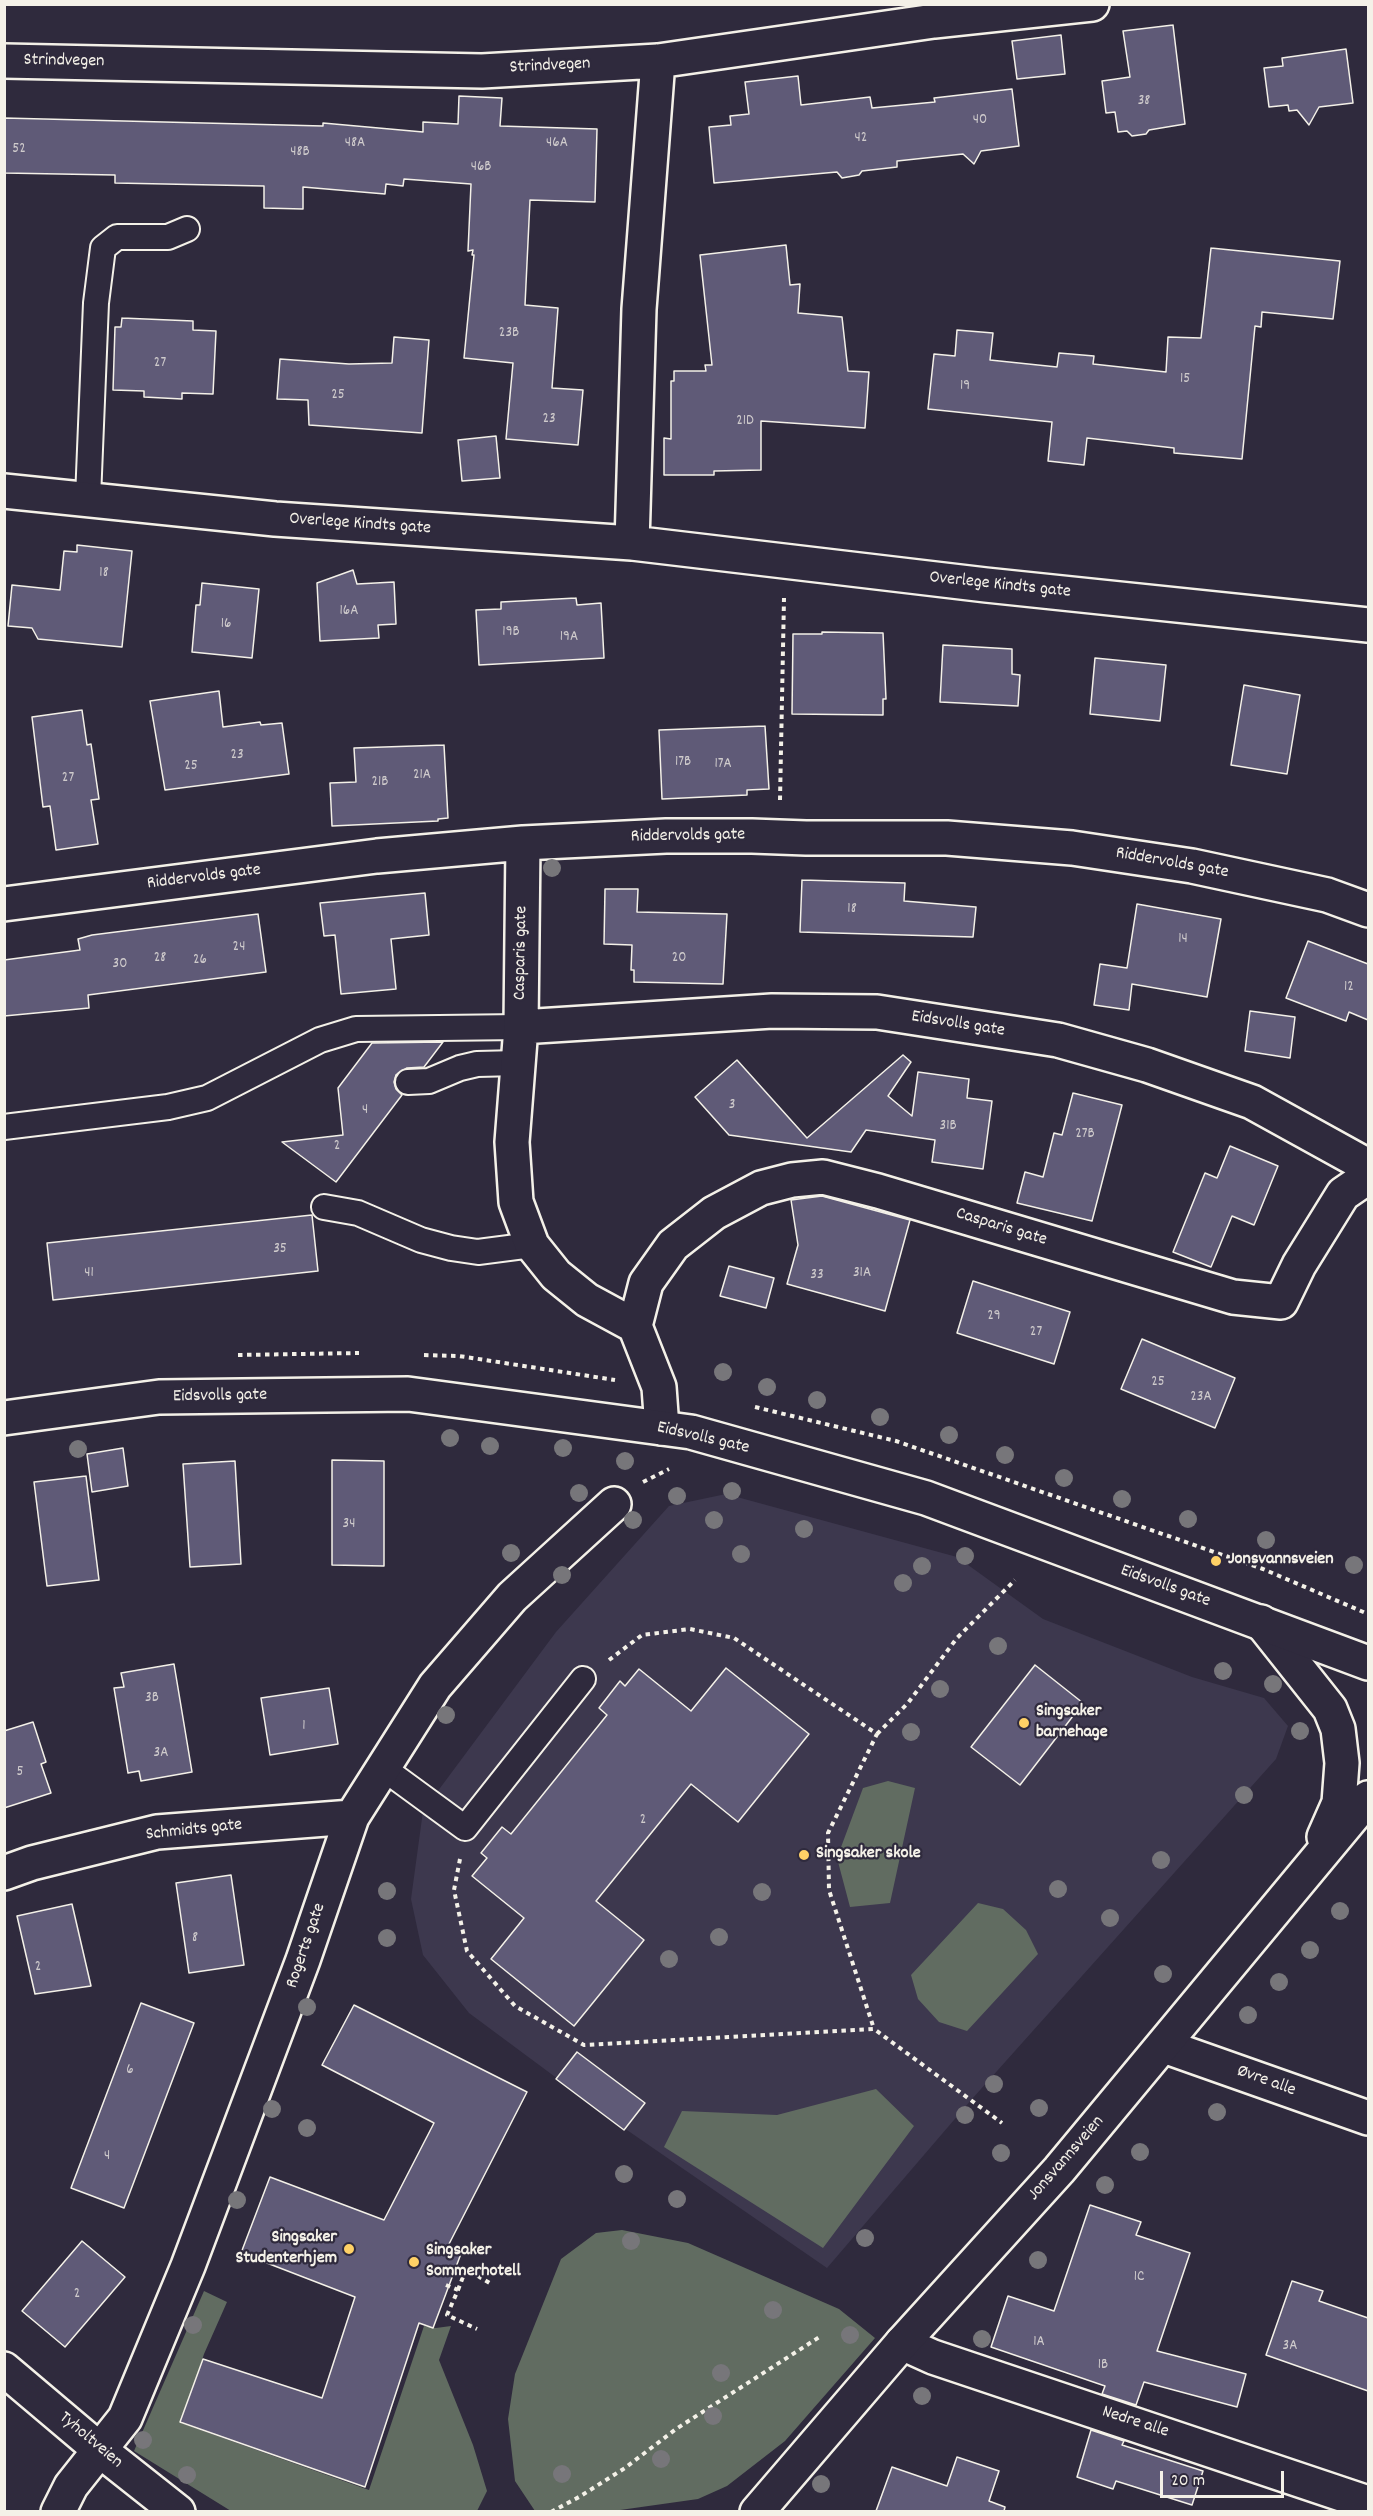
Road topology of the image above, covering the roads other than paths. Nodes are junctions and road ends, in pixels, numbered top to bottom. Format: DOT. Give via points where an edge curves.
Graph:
graph roads {
  1 [pos="1092,4"];
  2 [pos="941,13"];
  3 [pos="4,61"];
  4 [pos="658,62"];
  5 [pos="187,229"];
  6 [pos="4,491"];
  7 [pos="88,498"];
  8 [pos="632,543"];
  9 [pos="1368,625"];
  10 [pos="523,843"];
  11 [pos="4,904"];
  12 [pos="1368,910"];
  13 [pos="521,1027"];
  14 [pos="518,1063"];
  15 [pos="408,1082"];
  16 [pos="4,1127"];
  17 [pos="1368,1166"];
  18 [pos="1368,1178"];
  19 [pos="324,1207"];
  20 [pos="532,1245"];
  21 [pos="634,1326"];
  22 [pos="4,1418"];
  23 [pos="662,1428"];
  24 [pos="614,1504"];
  25 [pos="1261,1622"];
  26 [pos="1368,1663"];
  27 [pos="583,1679"];
  28 [pos="383,1768"];
  29 [pos="1368,1798"];
  30 [pos="352,1816"];
  31 [pos="1313,1863"];
  32 [pos="4,1873"];
  33 [pos="1164,2046"];
  34 [pos="1368,2118"];
  35 [pos="902,2343"];
  36 [pos="4,2369"];
  37 [pos="100,2451"];
  38 [pos="1368,2503"];
  39 [pos="58,2511"];
  40 [pos="178,2511"];
  41 [pos="757,2511"];
  1 -- 2 [label="street, Strindvegen"];
  2 -- 4 [label="street, Strindvegen"];
  3 -- 4 [label="street, Strindvegen" via="482,71"];
  4 -- 8 [label="street" via="639,309"];
  5 -- 7 [label="lane" via="168,237 117,237 103,248 96,303"];
  6 -- 7 [label="street, Overlege Kindts gate"];
  7 -- 8 [label="street, Overlege Kindts gate" via="275,519"];
  8 -- 9 [label="street, Overlege Kindts gate"];
  10 -- 11 [label="street, Riddervolds gate" via="377,856"];
  10 -- 12 [label="street, Riddervolds gate" via="666,836 947,838 1072,848 1203,868 1327,895"];
  10 -- 13 [label="street, Casparis gate"];
  13 -- 14 [label="street, Casparis gate"];
  13 -- 16 [label="lane" via="356,1029 320,1040 207,1098 168,1107"];
  13 -- 17 [label="street, Eidsvolls gate" via="771,1011 877,1012 1058,1040 1147,1065 1252,1102"];
  14 -- 15 [label="lane" via="477,1064 429,1081"];
  14 -- 20 [label="street, Casparis gate" via="512,1142 516,1202"];
  18 -- 21 [label="street, Casparis gate" via="1343,1194 1281,1302 1233,1297 823,1177 792,1179 761,1188 714,1213 673,1245 646,1283"];
  19 -- 20 [label="lane" via="358,1213 421,1240 451,1248 478,1252"];
  20 -- 21 [label="street, Casparis gate" via="555,1275 586,1300"];
  21 -- 23 [label="street" via="659,1387"];
  22 -- 23 [label="street, Eidsvolls gate" via="159,1398 408,1394"];
  23 -- 25 [label="street, Eidsvolls gate" via="691,1432 926,1498"];
  24 -- 28 [label="street, Rogerts gate" via="512,1597 435,1686"];
  25 -- 26 [label="street, Eidsvolls gate"];
  25 -- 31 [label="street" via="1330,1709 1338,1729 1342,1763 1339,1803"];
  27 -- 28 [label="lane" via="465,1828"];
  28 -- 30 [label="street, Rogerts gate"];
  29 -- 31 [label="street, Jonsvannsveien"];
  30 -- 32 [label="street, Schmidts gate" via="157,1832"];
  30 -- 37 [label="street, Rogerts gate" via="303,1960 188,2266 125,2418"];
  31 -- 33 [label="street, Jonsvannsveien"];
  33 -- 34 [label="street, Øvre alle"];
  33 -- 35 [label="street, Jonsvannsveien" via="1059,2170"];
  35 -- 38 [label="street, Nedre alle" via="933,2357"];
  35 -- 41 [label="street, Jonsvannsveien"];
  36 -- 37 [label="street, Tyholtveien"];
  37 -- 39 [label="street, Rogerts gate" via="71,2486"];
  37 -- 40 [label="street, Tyholtveien"];
}
